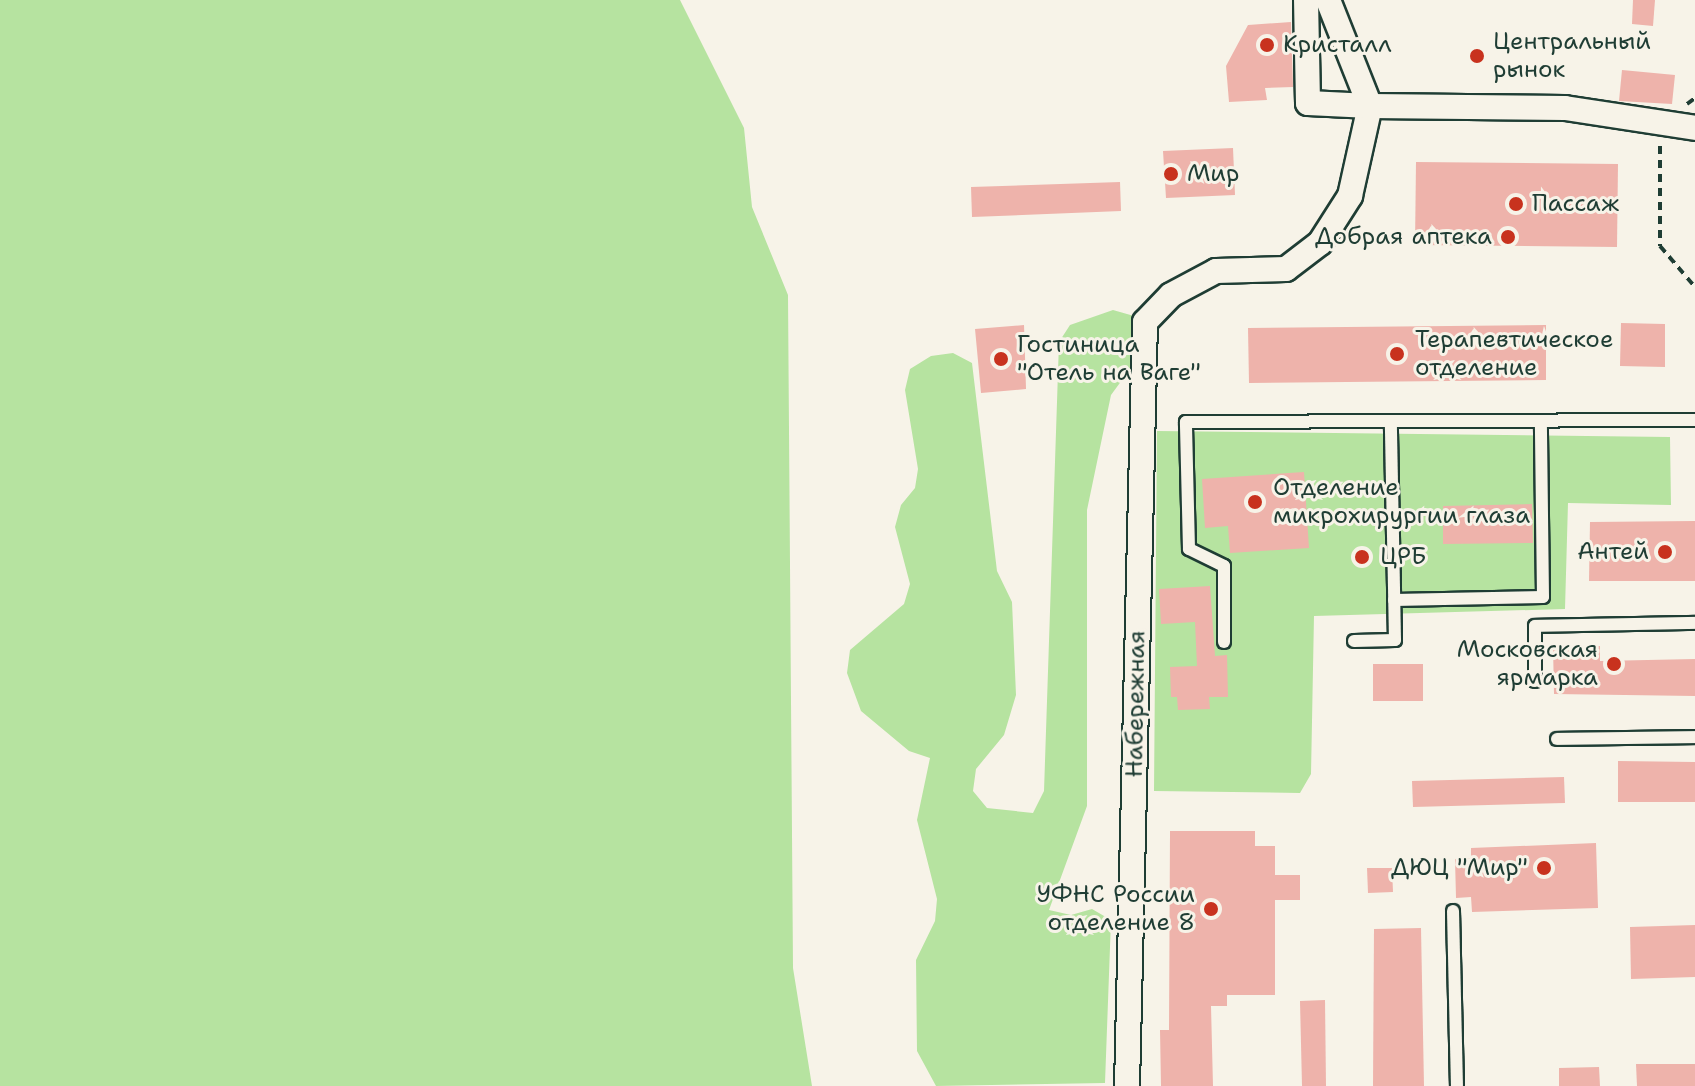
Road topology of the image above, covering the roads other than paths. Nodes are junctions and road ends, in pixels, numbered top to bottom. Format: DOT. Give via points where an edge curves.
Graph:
graph roads {
  1 [pos="1306,0"];
  2 [pos="1328,0"];
  3 [pos="1370,106"];
  4 [pos="1695,128"];
  5 [pos="1695,420"];
  6 [pos="1391,423"];
  7 [pos="1541,424"];
  8 [pos="1394,600"];
  9 [pos="1695,623"];
  10 [pos="1354,641"];
  11 [pos="1224,642"];
  12 [pos="1535,681"];
  13 [pos="1695,737"];
  14 [pos="1557,739"];
  15 [pos="1453,911"];
  16 [pos="1127,1086"];
  17 [pos="1457,1086"];
  1 -- 3 [label="street" via="1308,103"];
  2 -- 3 [label="street"];
  3 -- 4 [label="street" via="1565,108"];
  3 -- 16 [label="street, Набережная" via="1350,196 1320,243 1286,269 1216,271 1171,295 1145,322"];
  5 -- 7 [label="lane"];
  6 -- 7 [label="lane"];
  6 -- 8 [label="lane"];
  6 -- 11 [label="lane" via="1186,422 1189,549 1224,566"];
  7 -- 8 [label="lane" via="1543,597"];
  8 -- 10 [label="lane" via="1395,640"];
  9 -- 12 [label="lane" via="1535,626"];
  13 -- 14 [label="lane"];
  15 -- 17 [label="lane"];
}
